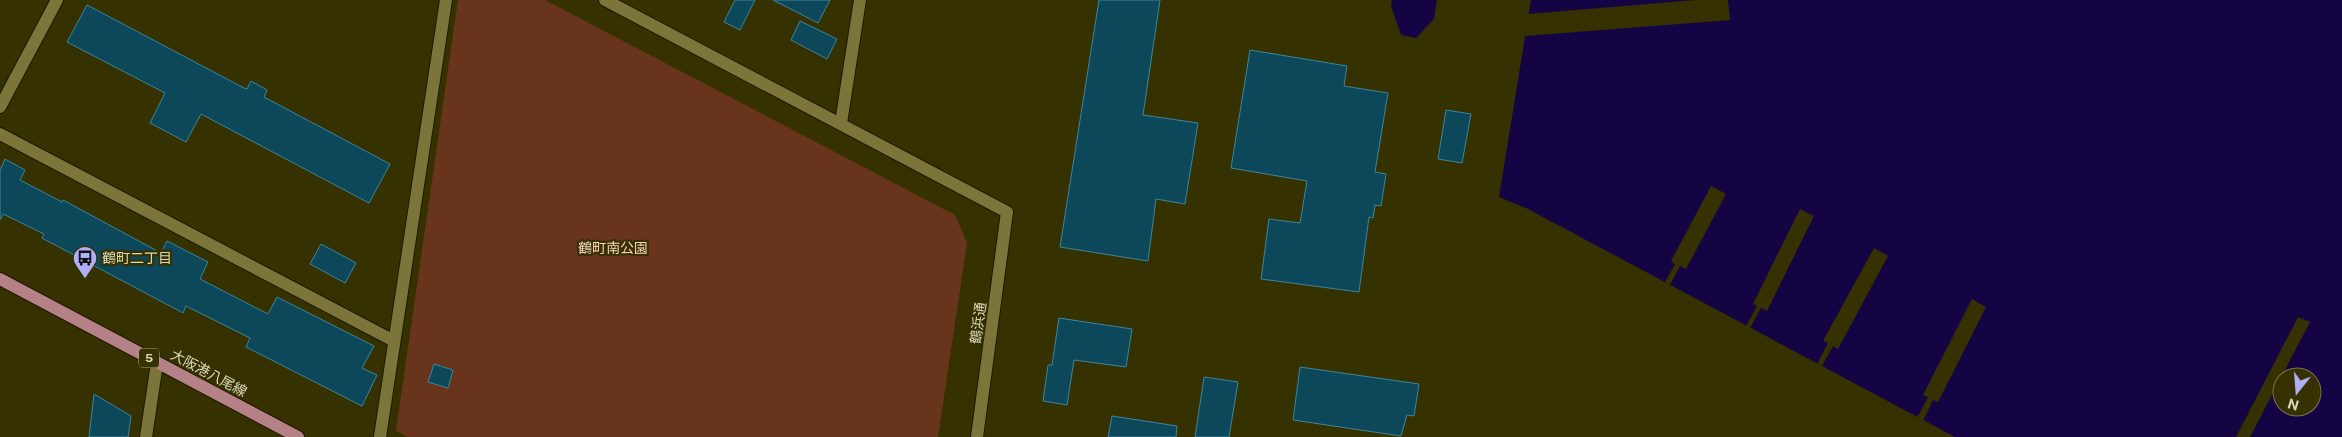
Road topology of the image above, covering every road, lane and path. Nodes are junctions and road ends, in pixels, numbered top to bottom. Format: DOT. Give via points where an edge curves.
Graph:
graph roads {
  1 [pos="57,0"];
  2 [pos="446,0"];
  3 [pos="605,0"];
  4 [pos="860,0"];
  5 [pos="0,108"];
  6 [pos="841,123"];
  7 [pos="0,134"];
  8 [pos="0,279"];
  9 [pos="394,341"];
  10 [pos="157,363"];
  11 [pos="146,437"];
  12 [pos="298,437"];
  13 [pos="380,437"];
  14 [pos="977,437"];
  1 -- 5 [label="street"];
  2 -- 9 [label="street"];
  3 -- 6 [label="street"];
  4 -- 6 [label="street"];
  6 -- 14 [label="street, 鶴浜通" via="1008,212"];
  7 -- 9 [label="street"];
  8 -- 10 [label="main road, 大阪港八尾線 / 5"];
  9 -- 13 [label="street"];
  10 -- 11 [label="street"];
  10 -- 12 [label="main road, 大阪港八尾線 / 5"];
}
